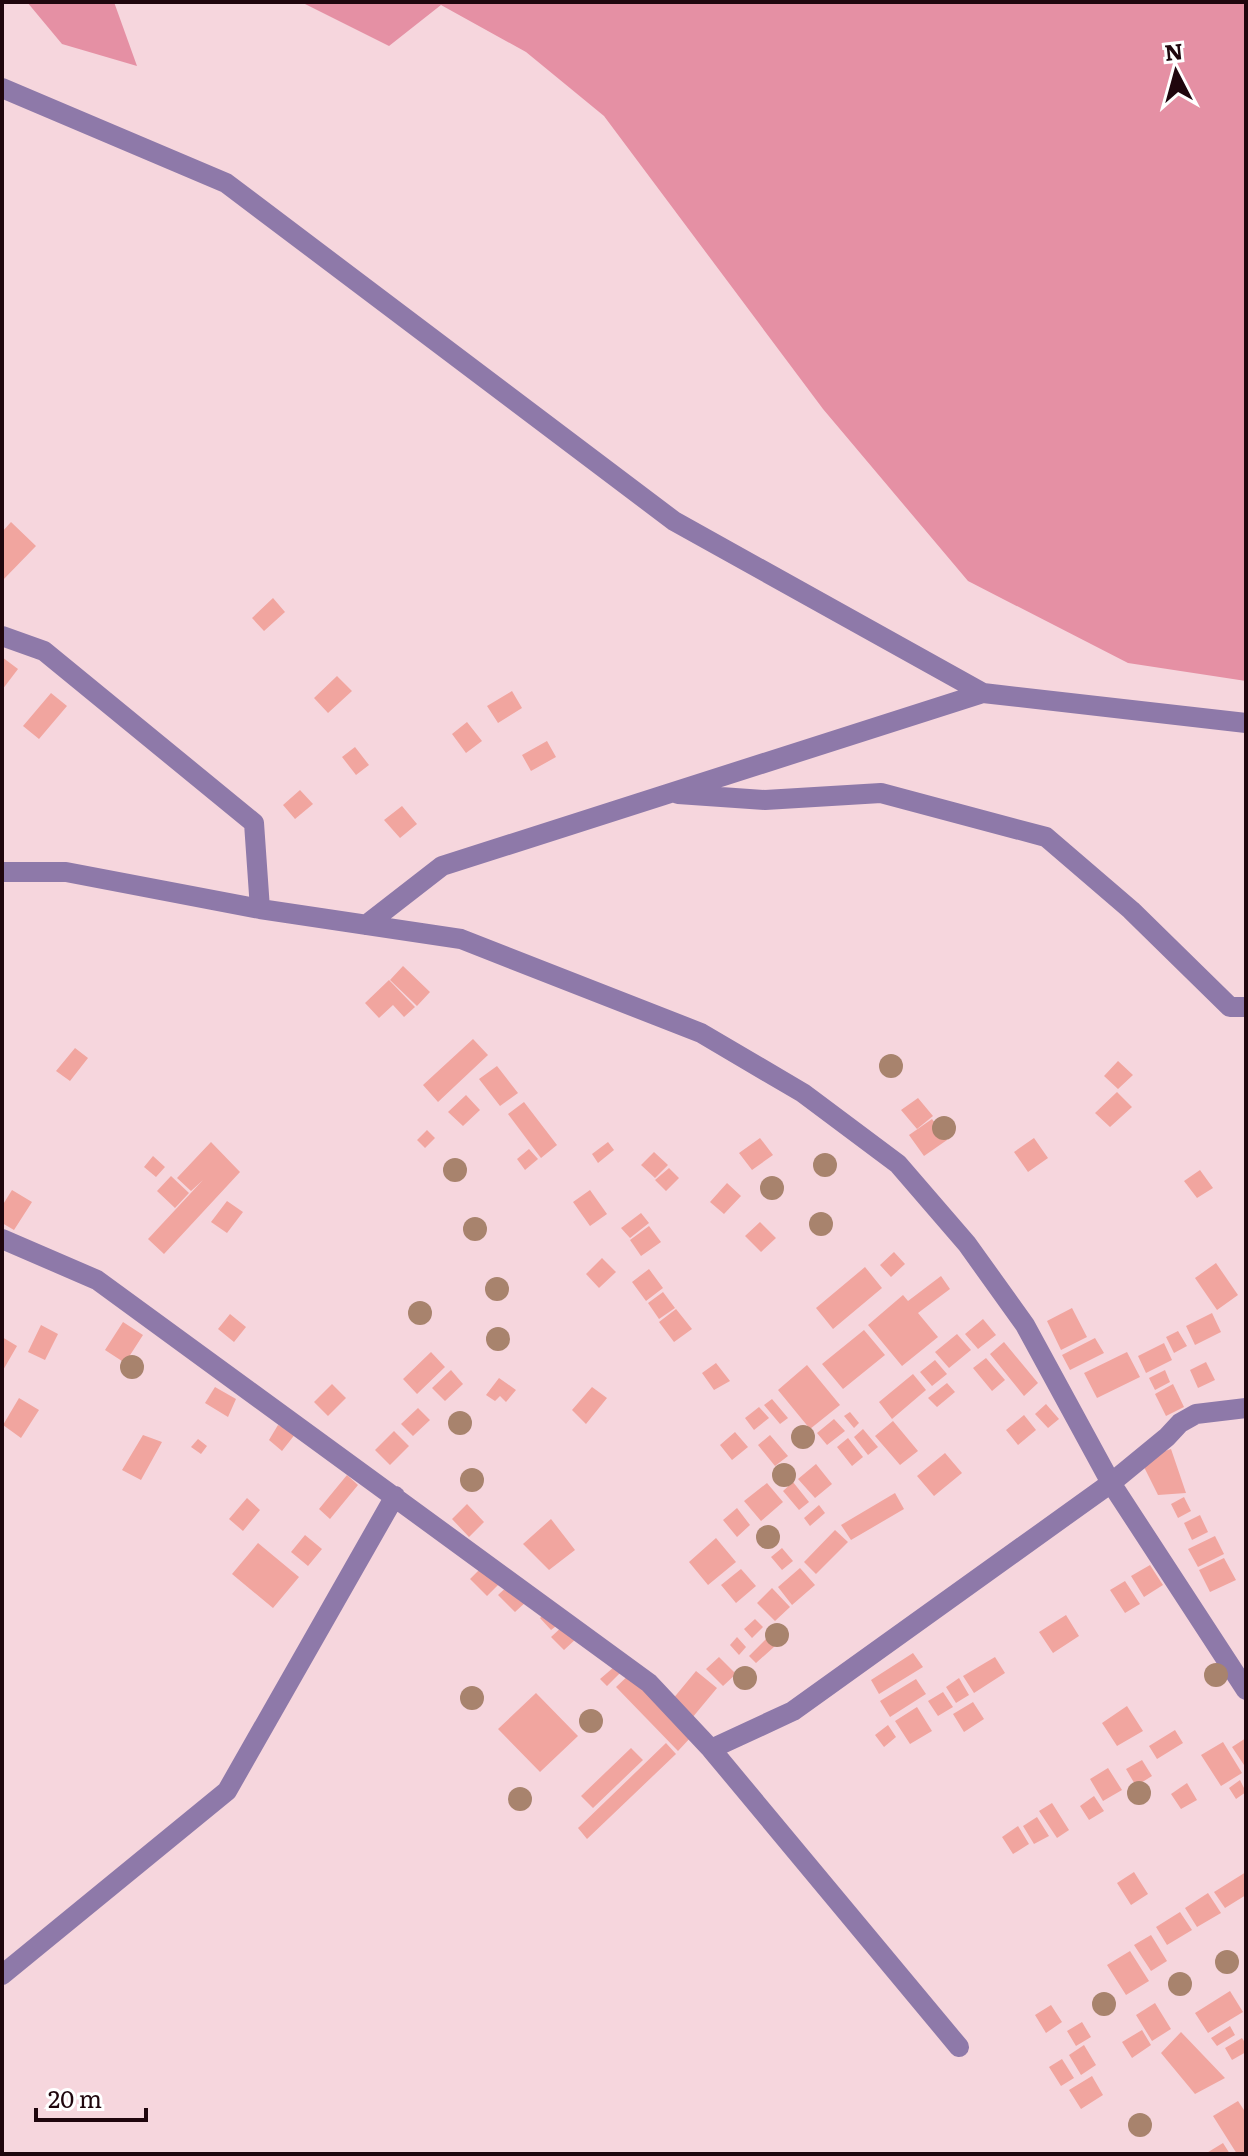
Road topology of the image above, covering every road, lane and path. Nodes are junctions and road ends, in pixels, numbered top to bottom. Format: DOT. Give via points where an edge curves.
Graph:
graph roads {
  1 [pos="2,88"];
  2 [pos="2,636"];
  3 [pos="983,693"];
  4 [pos="1246,723"];
  5 [pos="666,793"];
  6 [pos="2,872"];
  7 [pos="260,909"];
  8 [pos="366,925"];
  9 [pos="1246,1007"];
  10 [pos="2,1239"];
  11 [pos="1246,1408"];
  12 [pos="1111,1483"];
  13 [pos="395,1496"];
  14 [pos="1246,1690"];
  15 [pos="711,1749"];
  16 [pos="2,1975"];
  17 [pos="959,2047"];
  1 -- 3 [label="street" via="226,183 674,521"];
  2 -- 7 [label="street" via="44,651 254,823"];
  3 -- 4 [label="street"];
  3 -- 5 [label="street"];
  5 -- 8 [label="street" via="442,866"];
  5 -- 9 [label="street" via="765,800 881,793 1046,837 1131,910 1230,1007"];
  6 -- 7 [label="street" via="66,872"];
  7 -- 8 [label="street"];
  8 -- 12 [label="street" via="461,939 701,1033 803,1093 898,1164 967,1244 1025,1325"];
  10 -- 13 [label="street" via="97,1280"];
  11 -- 12 [label="street" via="1196,1414"];
  12 -- 14 [label="street"];
  12 -- 15 [label="street" via="793,1711"];
  13 -- 15 [label="street" via="649,1683"];
  13 -- 16 [label="street" via="227,1791"];
  15 -- 17 [label="street"];
}
